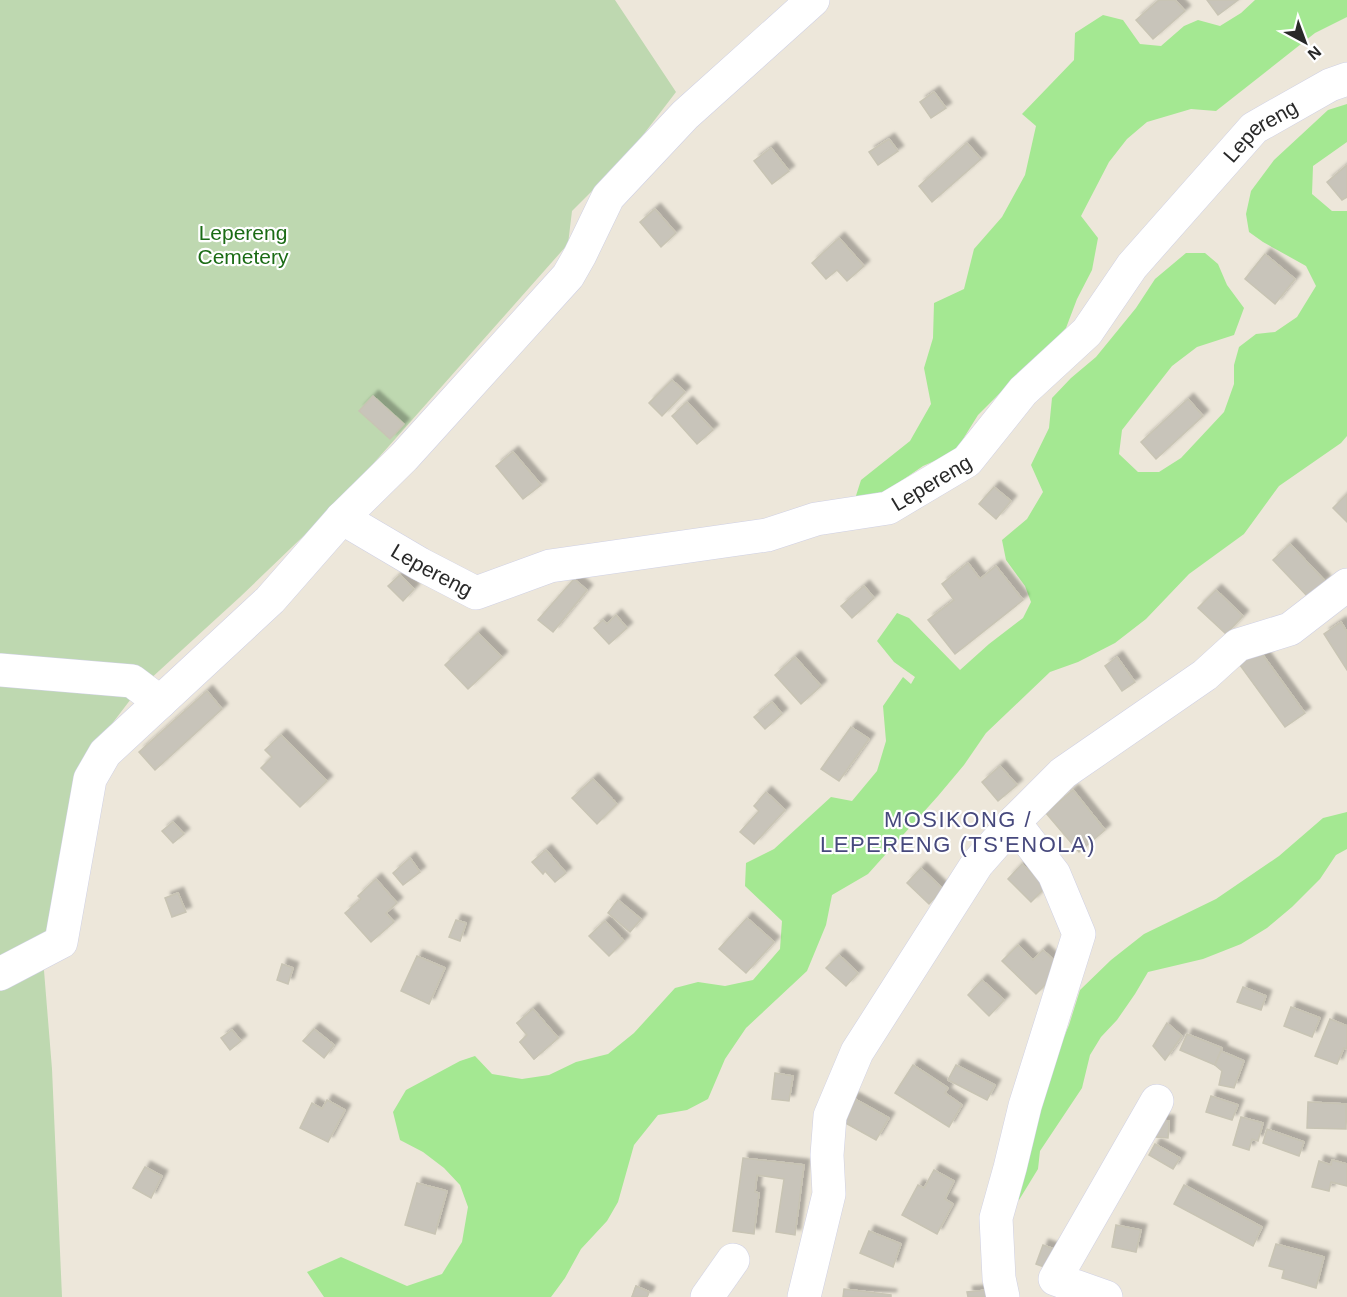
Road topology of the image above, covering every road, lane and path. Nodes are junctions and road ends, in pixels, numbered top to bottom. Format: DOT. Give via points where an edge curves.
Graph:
graph roads {
  1 [pos="813,0"];
  2 [pos="1347,79"];
  3 [pos="342,518"];
  4 [pos="1347,585"];
  5 [pos="0,670"];
  6 [pos="160,702"];
  7 [pos="1014,822"];
  8 [pos="0,975"];
  9 [pos="1157,1101"];
  10 [pos="733,1260"];
  11 [pos="707,1297"];
  12 [pos="804,1297"];
  13 [pos="1003,1297"];
  14 [pos="1106,1297"];
  1 -- 3 [label="street" via="685,115 608,197 568,276 404,457"];
  2 -- 3 [label="street, Lepereng" via="1254,128 1132,266 1087,332 1023,391 967,461 888,508 816,519 767,535 550,566 476,593"];
  3 -- 6 [label="street" via="270,600"];
  4 -- 7 [label="street" via="1290,629 1238,645 1204,675 1063,773"];
  5 -- 6 [label="street" via="132,681"];
  6 -- 8 [label="street" via="105,753 90,779 61,942"];
  7 -- 12 [label="street" via="976,864 856,1052 830,1116 829,1194"];
  7 -- 13 [label="street" via="1054,874 1079,934 1025,1106 996,1218"];
  9 -- 14 [label="street" via="1055,1279"];
  10 -- 11 [label="street"];
}
